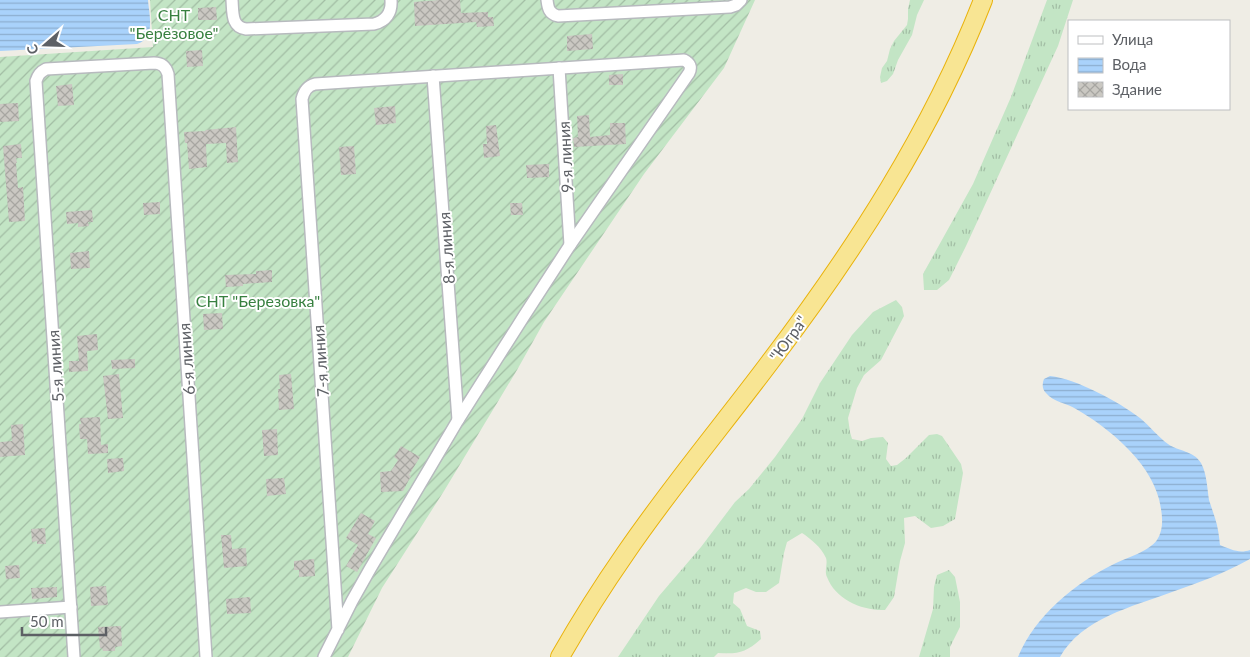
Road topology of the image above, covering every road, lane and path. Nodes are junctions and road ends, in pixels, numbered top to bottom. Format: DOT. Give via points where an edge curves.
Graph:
graph roads {
  1 [pos="232,0"];
  2 [pos="391,0"];
  3 [pos="547,0"];
  4 [pos="741,0"];
  5 [pos="983,0"];
  6 [pos="707,4"];
  7 [pos="161,64"];
  8 [pos="559,68"];
  9 [pos="433,76"];
  10 [pos="570,245"];
  11 [pos="458,420"];
  12 [pos="71,607"];
  13 [pos="0,612"];
  14 [pos="338,630"];
  15 [pos="74,657"];
  16 [pos="206,657"];
  17 [pos="324,657"];
  18 [pos="560,657"];
  1 -- 2 [label="street" via="234,20 237,26 246,30 374,24 386,18 392,6"];
  3 -- 6 [label="street" via="550,12 558,16"];
  4 -- 6 [label="street" via="730,7"];
  5 -- 18 [label="highway, \"Югра\"" via="933,112 860,236 771,361 624,554"];
  7 -- 12 [label="street, 5-я линия" via="46,69 36,81"];
  7 -- 16 [label="street, 6-я линия" via="168,74"];
  8 -- 9 [label="street"];
  8 -- 10 [label="street, 9-я линия"];
  8 -- 10 [label="street" via="684,60 691,69"];
  9 -- 11 [label="street, 8-я линия"];
  9 -- 14 [label="street, 7-я линия" via="314,84 303,93"];
  10 -- 11 [label="street"];
  11 -- 14 [label="street"];
  12 -- 13 [label="street"];
  12 -- 15 [label="street, 5-я линия"];
  14 -- 17 [label="street"];
}
